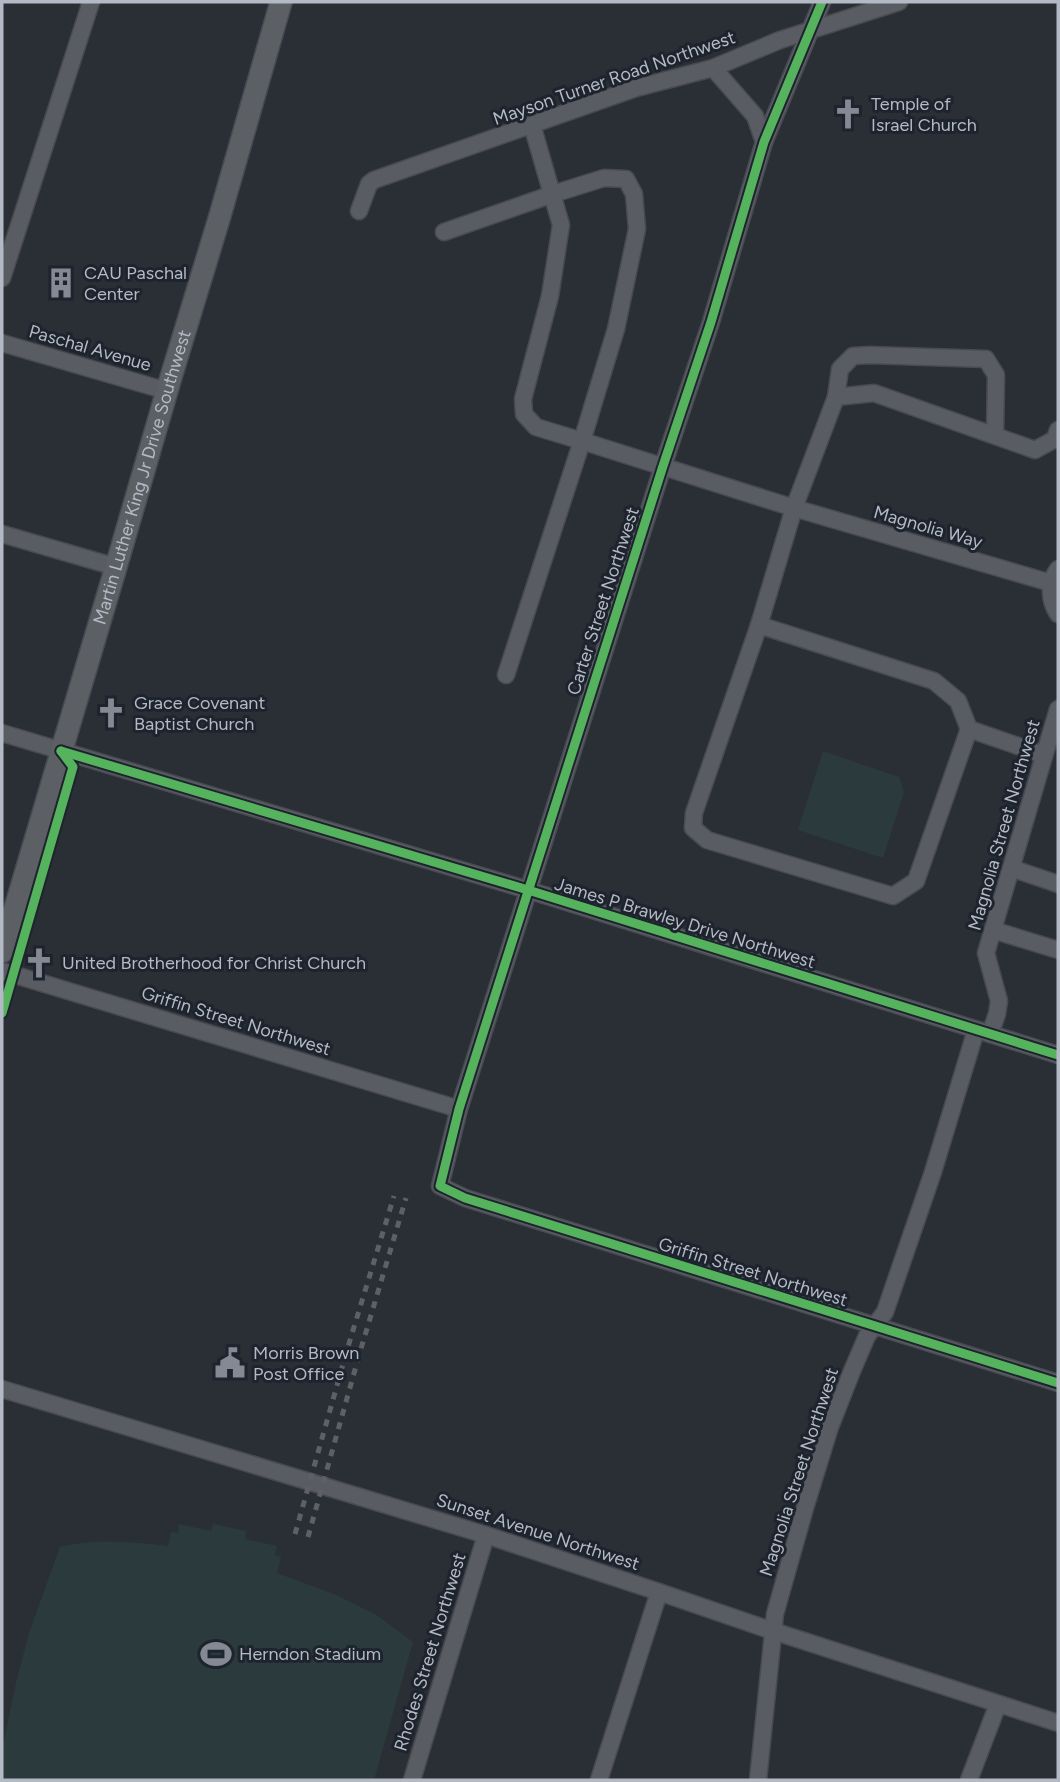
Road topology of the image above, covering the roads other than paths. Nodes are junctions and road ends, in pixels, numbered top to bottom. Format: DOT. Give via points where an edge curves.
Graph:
graph roads {
  1 [pos="92,2"];
  2 [pos="281,2"];
  3 [pos="822,2"];
  4 [pos="899,2"];
  5 [pos="809,31"];
  6 [pos="713,68"];
  7 [pos="532,125"];
  8 [pos="764,142"];
  9 [pos="553,194"];
  10 [pos="359,211"];
  11 [pos="444,232"];
  12 [pos="2,278"];
  13 [pos="2,343"];
  14 [pos="167,391"];
  15 [pos="836,397"];
  16 [pos="1058,430"];
  17 [pos="995,435"];
  18 [pos="582,441"];
  19 [pos="663,466"];
  20 [pos="787,506"];
  21 [pos="2,534"];
  22 [pos="116,567"];
  23 [pos="1055,576"];
  24 [pos="1058,614"];
  25 [pos="759,625"];
  26 [pos="506,675"];
  27 [pos="1058,709"];
  28 [pos="969,729"];
  29 [pos="2,733"];
  30 [pos="61,751"];
  31 [pos="1044,755"];
  32 [pos="1011,868"];
  33 [pos="1058,884"];
  34 [pos="528,890"];
  35 [pos="993,930"];
  36 [pos="1058,950"];
  37 [pos="2,952"];
  38 [pos="2,971"];
  39 [pos="983,1032"];
  40 [pos="1058,1055"];
  41 [pos="459,1109"];
  42 [pos="440,1186"];
  43 [pos="874,1326"];
  44 [pos="1058,1383"];
  45 [pos="2,1389"];
  46 [pos="486,1535"];
  47 [pos="659,1592"];
  48 [pos="773,1631"];
  49 [pos="998,1704"];
  50 [pos="1058,1723"];
  51 [pos="412,1780"];
  52 [pos="599,1780"];
  53 [pos="758,1780"];
  54 [pos="969,1780"];
  1 -- 12 [label="street"];
  2 -- 14 [label="main road, Martin Luther King Jr Drive Southwest"];
  3 -- 5 [label="street, Carter Street Northwest"];
  4 -- 5 [label="street, Mayson Turner Road Northwest"];
  5 -- 6 [label="street, Mayson Turner Road Northwest"];
  5 -- 8 [label="street, Carter Street Northwest"];
  6 -- 7 [label="street, Mayson Turner Road Northwest" via="636,88"];
  6 -- 8 [label="street" via="755,116"];
  7 -- 9 [label="street"];
  7 -- 10 [label="street, Mayson Turner Road Northwest" via="374,180"];
  8 -- 19 [label="street, Carter Street Northwest"];
  9 -- 11 [label="street"];
  9 -- 18 [label="street, Magnolia Way" via="561,225 550,296 523,399 524,414 536,427"];
  9 -- 18 [label="street" via="604,178 626,179 634,194 637,229 616,329"];
  13 -- 14 [label="street, Paschal Avenue"];
  14 -- 22 [label="main road, Martin Luther King Jr Drive Southwest"];
  15 -- 17 [label="street" via="874,393"];
  15 -- 17 [label="street" via="841,369 853,356 986,359 996,375"];
  15 -- 20 [label="street"];
  16 -- 17 [label="street" via="1055,439 1035,450"];
  18 -- 19 [label="street, Magnolia Way"];
  18 -- 26 [label="street"];
  19 -- 20 [label="street, Magnolia Way"];
  19 -- 34 [label="street, Carter Street Northwest"];
  20 -- 23 [label="street, Magnolia Way"];
  20 -- 25 [label="street"];
  21 -- 22 [label="street"];
  22 -- 30 [label="main road, Martin Luther King Jr Drive Southwest"];
  23 -- 24 [label="street" via="1051,596"];
  25 -- 28 [label="street" via="934,681 958,701"];
  25 -- 28 [label="street" via="694,813 693,828 707,840 893,896 916,881"];
  27 -- 31 [label="street, Magnolia Street Northwest"];
  28 -- 31 [label="street"];
  29 -- 30 [label="street, James P Brawley Drive Northwest"];
  30 -- 34 [label="street, James P Brawley Drive Northwest"];
  30 -- 37 [label="main road, Martin Luther King Jr Drive Southwest"];
  31 -- 32 [label="street, Magnolia Street Northwest"];
  32 -- 33 [label="street"];
  32 -- 35 [label="street, Magnolia Street Northwest"];
  34 -- 39 [label="street, James P Brawley Drive Northwest"];
  34 -- 41 [label="street, Carter Street Northwest"];
  35 -- 36 [label="street"];
  35 -- 39 [label="street, Magnolia Street Northwest" via="986,953 999,1001 997,1014"];
  38 -- 41 [label="street, Griffin Street Northwest"];
  39 -- 40 [label="street, James P Brawley Drive Northwest"];
  39 -- 43 [label="street, Magnolia Street Northwest" via="885,1312"];
  41 -- 42 [label="street, Carter Street Northwest"];
  42 -- 43 [label="street, Griffin Street Northwest" via="464,1198"];
  43 -- 44 [label="street, Griffin Street Northwest"];
  43 -- 48 [label="street, Magnolia Street Northwest" via="830,1427"];
  45 -- 46 [label="street, Sunset Avenue Northwest"];
  46 -- 47 [label="street, Sunset Avenue Northwest"];
  46 -- 51 [label="street, Rhodes Street Northwest"];
  47 -- 48 [label="street, Sunset Avenue Northwest"];
  47 -- 52 [label="street"];
  48 -- 49 [label="street, Sunset Avenue Northwest"];
  48 -- 53 [label="street, Magnolia Street Northwest"];
  49 -- 50 [label="street, Sunset Avenue Northwest"];
  49 -- 54 [label="street"];
}
